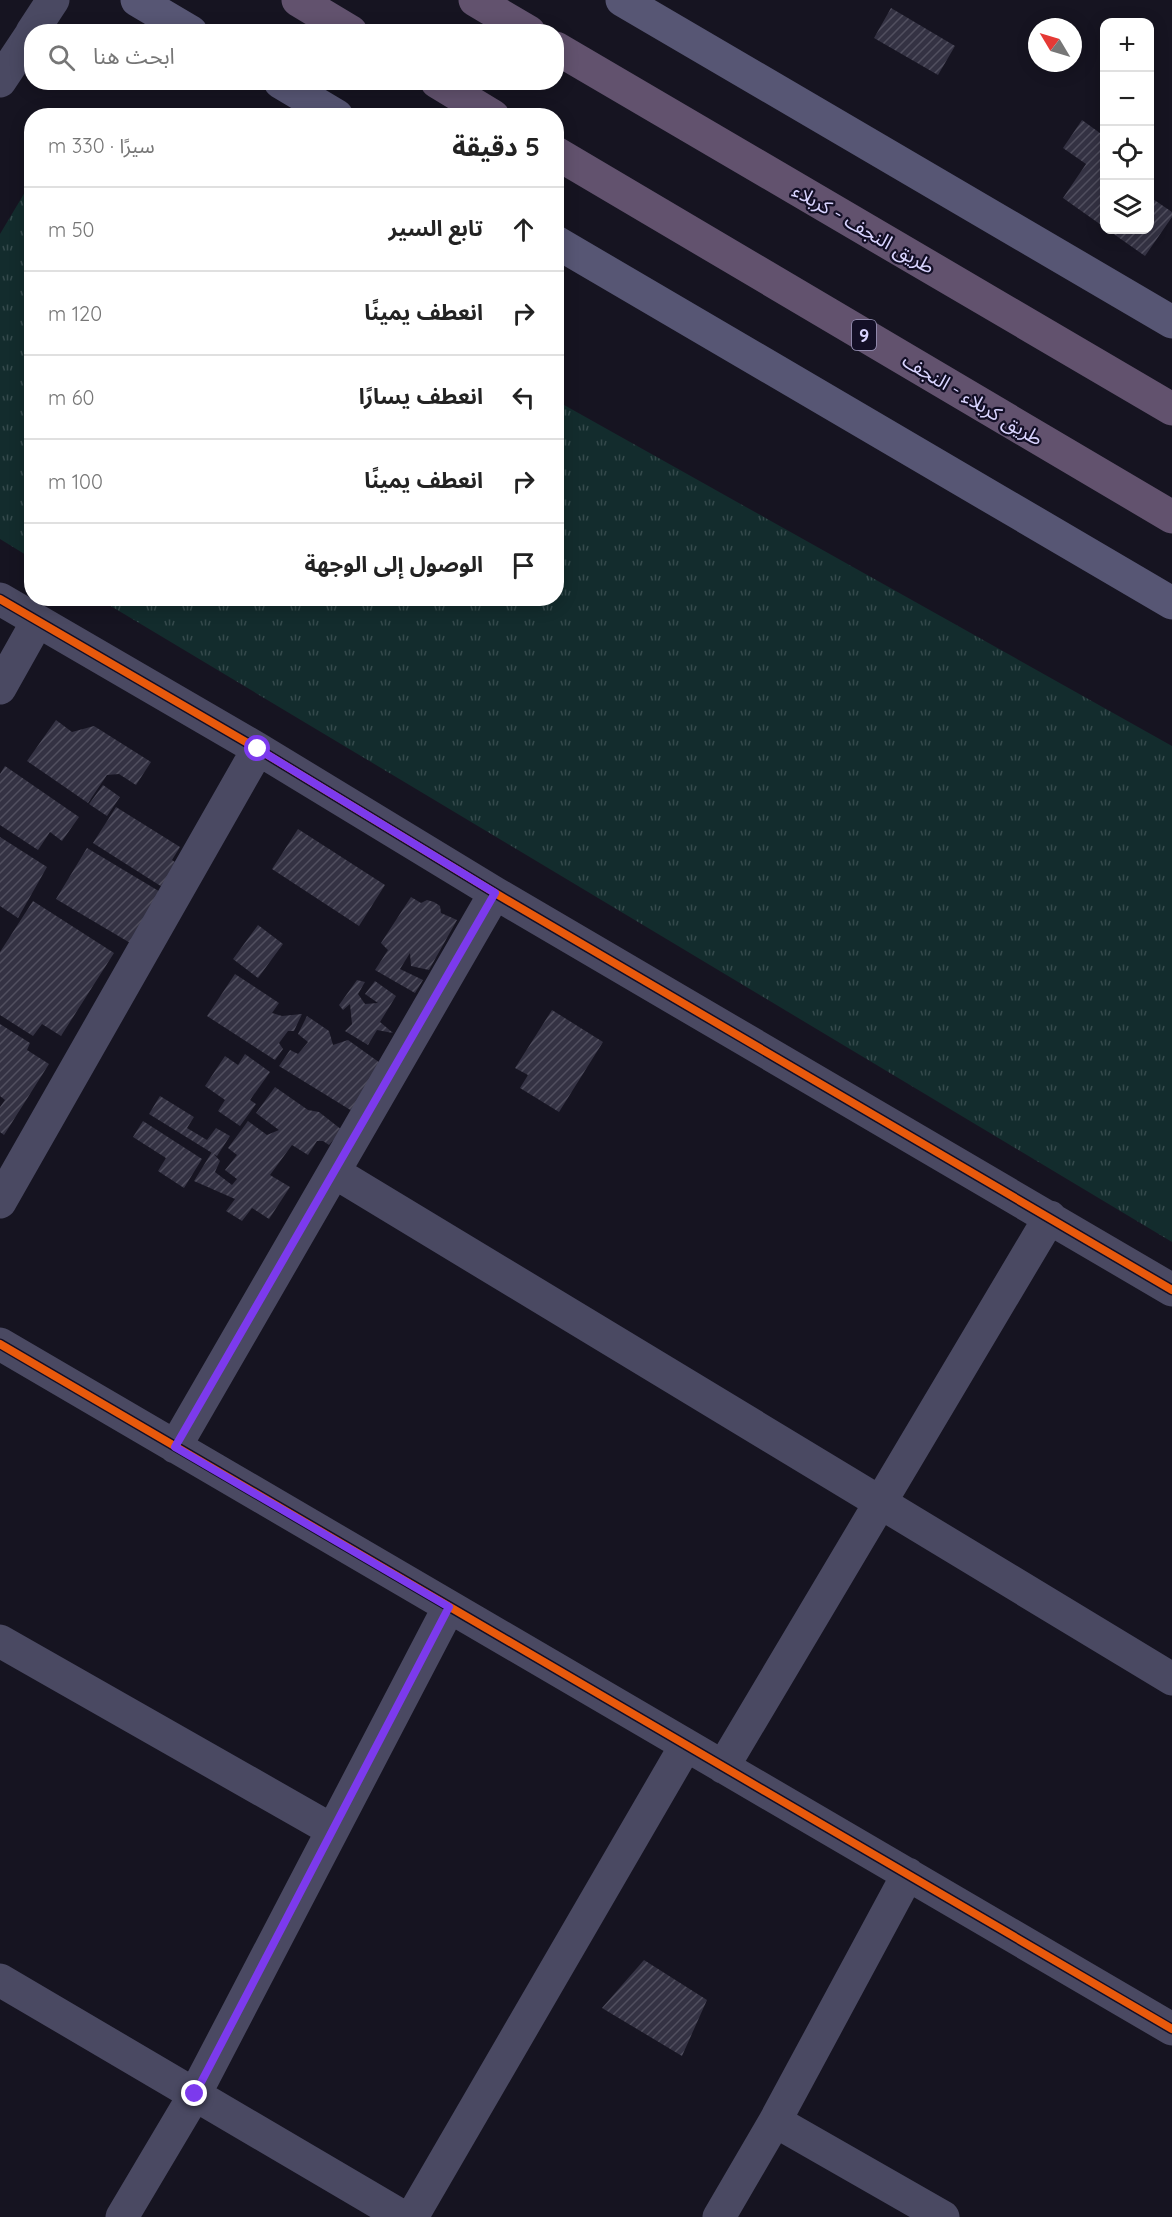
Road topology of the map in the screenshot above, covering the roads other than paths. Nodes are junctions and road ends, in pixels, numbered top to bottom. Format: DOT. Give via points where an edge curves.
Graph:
graph roads {
  1 [pos="53,0"];
  2 [pos="136,0"];
  3 [pos="297,0"];
  4 [pos="476,0"];
  5 [pos="622,0"];
  6 [pos="37,24"];
  7 [pos="177,24"];
  8 [pos="338,24"];
  9 [pos="516,24"];
  10 [pos="24,44"];
  11 [pos="564,53"];
  12 [pos="0,81"];
  13 [pos="293,90"];
  14 [pos="450,90"];
  15 [pos="324,108"];
  16 [pos="480,108"];
  17 [pos="564,158"];
  18 [pos="564,247"];
  19 [pos="1172,322"];
  20 [pos="1172,409"];
  21 [pos="1172,517"];
  22 [pos="0,600"];
  23 [pos="1172,603"];
  24 [pos="37,622"];
  25 [pos="0,688"];
  26 [pos="258,749"];
  27 [pos="495,893"];
  28 [pos="334,1172"];
  29 [pos="0,1202"];
  30 [pos="1050,1217"];
  31 [pos="1172,1290"];
  32 [pos="0,1344"];
  33 [pos="175,1447"];
  34 [pos="881,1503"];
  35 [pos="449,1607"];
  36 [pos="0,1641"];
  37 [pos="1172,1679"];
  38 [pos="686,1745"];
  39 [pos="723,1767"];
  40 [pos="332,1830"];
  41 [pos="908,1874"];
  42 [pos="0,1980"];
  43 [pos="1172,2029"];
  44 [pos="195,2094"];
  45 [pos="775,2121"];
  46 [pos="122,2217"];
  47 [pos="403,2217"];
  48 [pos="412,2217"];
  49 [pos="719,2217"];
  50 [pos="943,2217"];
  1 -- 6 [label="street"];
  2 -- 7 [label="main road"];
  3 -- 8 [label="highway"];
  4 -- 9 [label="highway"];
  5 -- 19 [label="main road"];
  10 -- 12 [label="street"];
  11 -- 20 [label="highway, طريق النجف - کربلاء"];
  13 -- 15 [label="main road"];
  14 -- 16 [label="highway"];
  17 -- 21 [label="highway, طريق کربلاء - النجف / 9"];
  18 -- 23 [label="main road"];
  22 -- 24 [label="street"];
  24 -- 25 [label="street"];
  24 -- 26 [label="street"];
  26 -- 27 [label="street"];
  26 -- 29 [label="street"];
  27 -- 28 [label="street"];
  27 -- 30 [label="street"];
  28 -- 33 [label="street"];
  28 -- 34 [label="street"];
  30 -- 31 [label="street"];
  30 -- 34 [label="street"];
  32 -- 33 [label="street"];
  33 -- 35 [label="street"];
  34 -- 37 [label="street"];
  34 -- 39 [label="street"];
  35 -- 38 [label="street"];
  35 -- 40 [label="street"];
  36 -- 40 [label="street"];
  38 -- 39 [label="street"];
  38 -- 48 [label="street"];
  39 -- 41 [label="street"];
  40 -- 44 [label="street"];
  41 -- 43 [label="street"];
  41 -- 45 [label="street"];
  42 -- 44 [label="street"];
  44 -- 46 [label="street"];
  44 -- 47 [label="street"];
  45 -- 49 [label="street"];
  45 -- 50 [label="street"];
}
